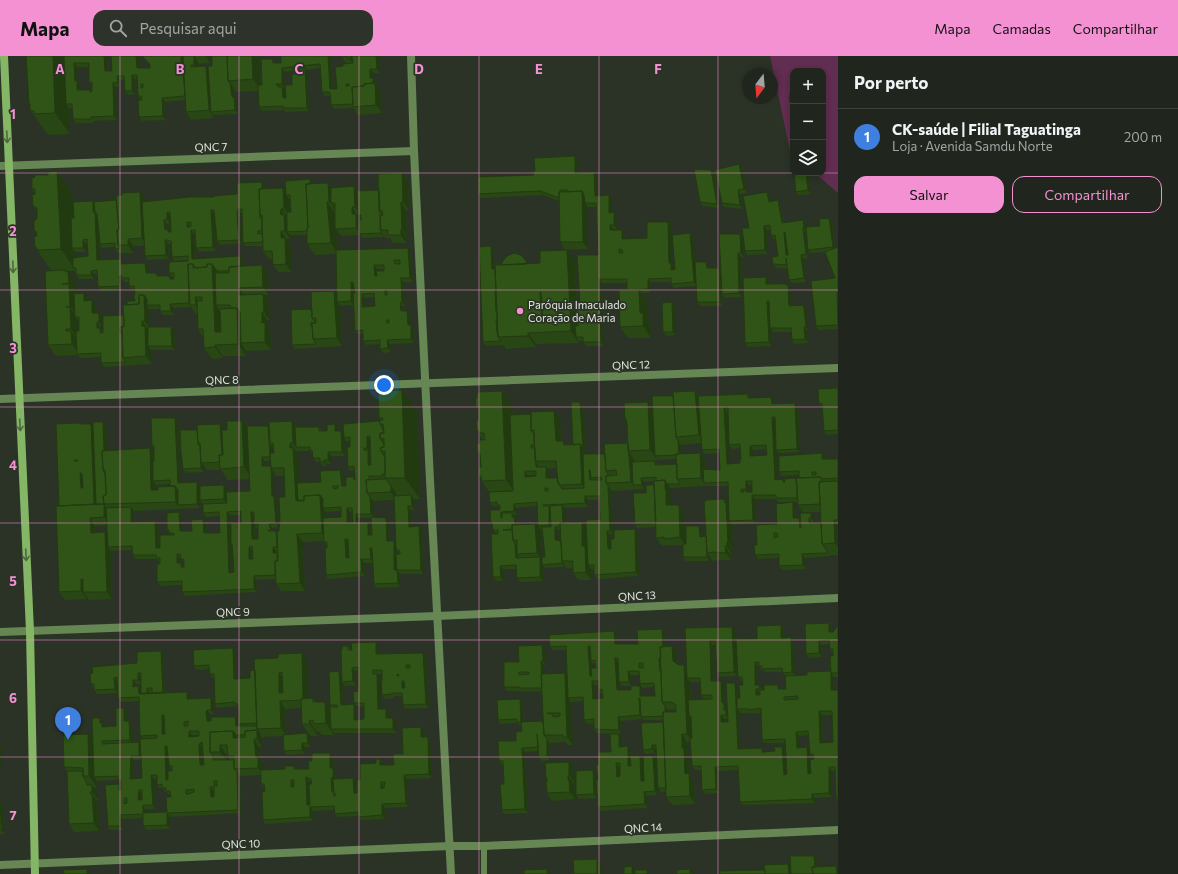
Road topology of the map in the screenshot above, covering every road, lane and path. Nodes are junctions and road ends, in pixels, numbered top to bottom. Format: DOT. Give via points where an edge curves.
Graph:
graph roads {
  1 [pos="4,56"];
  2 [pos="411,56"];
  3 [pos="414,151"];
  4 [pos="9,165"];
  5 [pos="0,166"];
  6 [pos="838,368"];
  7 [pos="425,384"];
  8 [pos="19,399"];
  9 [pos="0,400"];
  10 [pos="838,598"];
  11 [pos="437,616"];
  12 [pos="30,631"];
  13 [pos="0,632"];
  14 [pos="838,830"];
  15 [pos="450,846"];
  16 [pos="484,846"];
  17 [pos="34,863"];
  18 [pos="0,865"];
  19 [pos="35,874"];
  20 [pos="451,874"];
  21 [pos="484,874"];
  1 -- 4 [label="main road, one-way"];
  2 -- 3 [label="street"];
  3 -- 4 [label="street, QNC 7"];
  3 -- 7 [label="street"];
  4 -- 5 [label="street, QNC 7"];
  4 -- 8 [label="main road, one-way"];
  6 -- 7 [label="street, QNC 12"];
  7 -- 8 [label="street, QNC 8"];
  7 -- 11 [label="street"];
  8 -- 9 [label="street, QNC 8"];
  8 -- 12 [label="main road, one-way"];
  10 -- 11 [label="street, QNC 13"];
  11 -- 12 [label="street, QNC 9"];
  11 -- 15 [label="street"];
  12 -- 13 [label="street, QNC 9"];
  12 -- 17 [label="main road"];
  14 -- 16 [label="street, QNC 14"];
  15 -- 16 [label="street, QNC 14"];
  15 -- 17 [label="street, QNC 10"];
  15 -- 20 [label="street"];
  16 -- 21 [label="lane"];
  17 -- 18 [label="street, QNC 10"];
  17 -- 19 [label="main road"];
}
